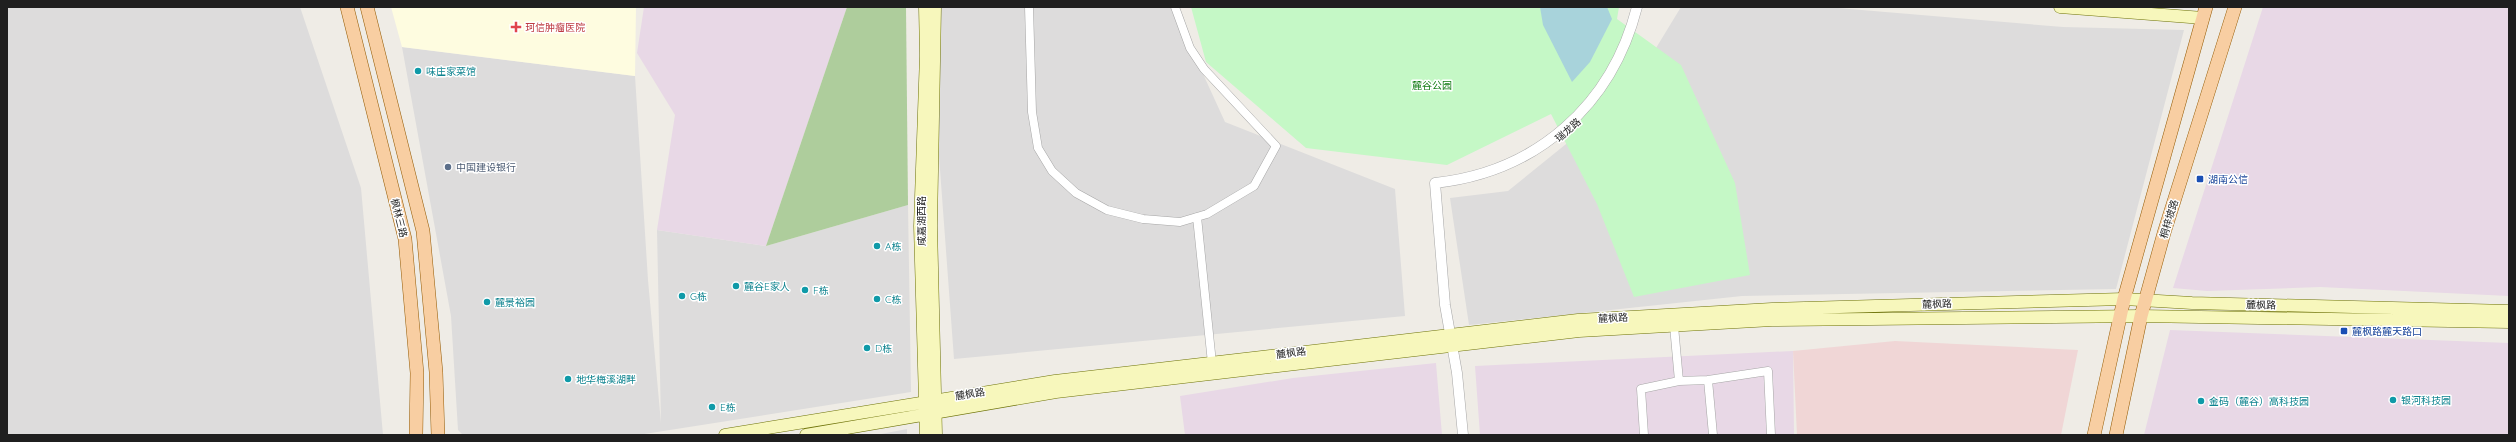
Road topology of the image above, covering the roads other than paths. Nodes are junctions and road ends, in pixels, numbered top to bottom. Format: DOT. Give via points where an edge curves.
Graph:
graph roads {
  1 [pos="347,7"];
  2 [pos="367,7"];
  3 [pos="925,7"];
  4 [pos="935,7"];
  5 [pos="1029,7"];
  6 [pos="1175,7"];
  7 [pos="1637,7"];
  8 [pos="1643,7"];
  9 [pos="2060,7"];
  10 [pos="2236,7"];
  11 [pos="2205,13"];
  12 [pos="1438,185"];
  13 [pos="1197,217"];
  14 [pos="2124,299"];
  15 [pos="2146,301"];
  16 [pos="2509,310"];
  17 [pos="2121,316"];
  18 [pos="2141,316"];
  19 [pos="2509,322"];
  20 [pos="1674,326"];
  21 [pos="1453,340"];
  22 [pos="1212,363"];
  23 [pos="1708,380"];
  24 [pos="1678,381"];
  25 [pos="930,400"];
  26 [pos="930,412"];
  27 [pos="415,431"];
  28 [pos="439,434"];
  29 [pos="725,435"];
  30 [pos="806,435"];
  31 [pos="926,435"];
  32 [pos="936,435"];
  33 [pos="1464,435"];
  34 [pos="1468,435"];
  35 [pos="1644,435"];
  36 [pos="1713,435"];
  37 [pos="1771,435"];
  38 [pos="2094,435"];
  39 [pos="2116,435"];
  1 -- 27 [label="main road, 枫林三路" via="405,239 417,373"];
  2 -- 28 [label="main road, 枫林三路" via="424,231"];
  3 -- 25 [label="main road, 咸嘉湖西路" via="926,55 920,226"];
  4 -- 25 [label="main road, 咸嘉湖西路"];
  5 -- 13 [label="street" via="1032,112 1038,148 1052,171 1076,193 1107,210 1143,219 1165,221 1180,222"];
  6 -- 13 [label="street" via="1190,48 1204,69 1276,146 1254,186 1236,199"];
  7 -- 12 [label="street, 瑞龙路" via="1626,44 1615,67 1595,97 1569,124 1511,163 1469,178"];
  8 -- 12 [label="street, 瑞龙路" via="1631,46 1611,85 1572,128 1541,151 1513,167 1469,183"];
  9 -- 11 [label="main road"];
  10 -- 15 [label="main road, 桐梓坡路" via="2164,233"];
  11 -- 14 [label="main road, 桐梓坡路"];
  12 -- 21 [label="street"];
  13 -- 22 [label="street"];
  14 -- 15 [label="main road, 麓枫路"];
  14 -- 17 [label="main road, 桐梓坡路"];
  14 -- 21 [label="main road, 麓枫路" via="1764,309 1578,320"];
  15 -- 16 [label="main road, 麓枫路"];
  15 -- 18 [label="main road, 桐梓坡路"];
  17 -- 18 [label="main road"];
  17 -- 20 [label="main road" via="1772,320"];
  17 -- 38 [label="main road, 桐梓坡路"];
  18 -- 19 [label="main road"];
  18 -- 39 [label="main road, 桐梓坡路"];
  20 -- 21 [label="main road"];
  20 -- 24 [label="street"];
  21 -- 22 [label="main road, 麓枫路"];
  21 -- 26 [label="main road" via="1056,392"];
  21 -- 33 [label="street"];
  21 -- 34 [label="street"];
  22 -- 25 [label="main road, 麓枫路" via="1055,381"];
  23 -- 24 [label="street"];
  23 -- 36 [label="street"];
  23 -- 37 [label="street" via="1768,371"];
  24 -- 35 [label="street" via="1641,389"];
  25 -- 26 [label="main road, 咸嘉湖西路"];
  25 -- 29 [label="main road, 麓枫路"];
  26 -- 30 [label="main road"];
  26 -- 31 [label="main road, 咸嘉湖西路"];
  26 -- 32 [label="main road, 咸嘉湖西路"];
}
